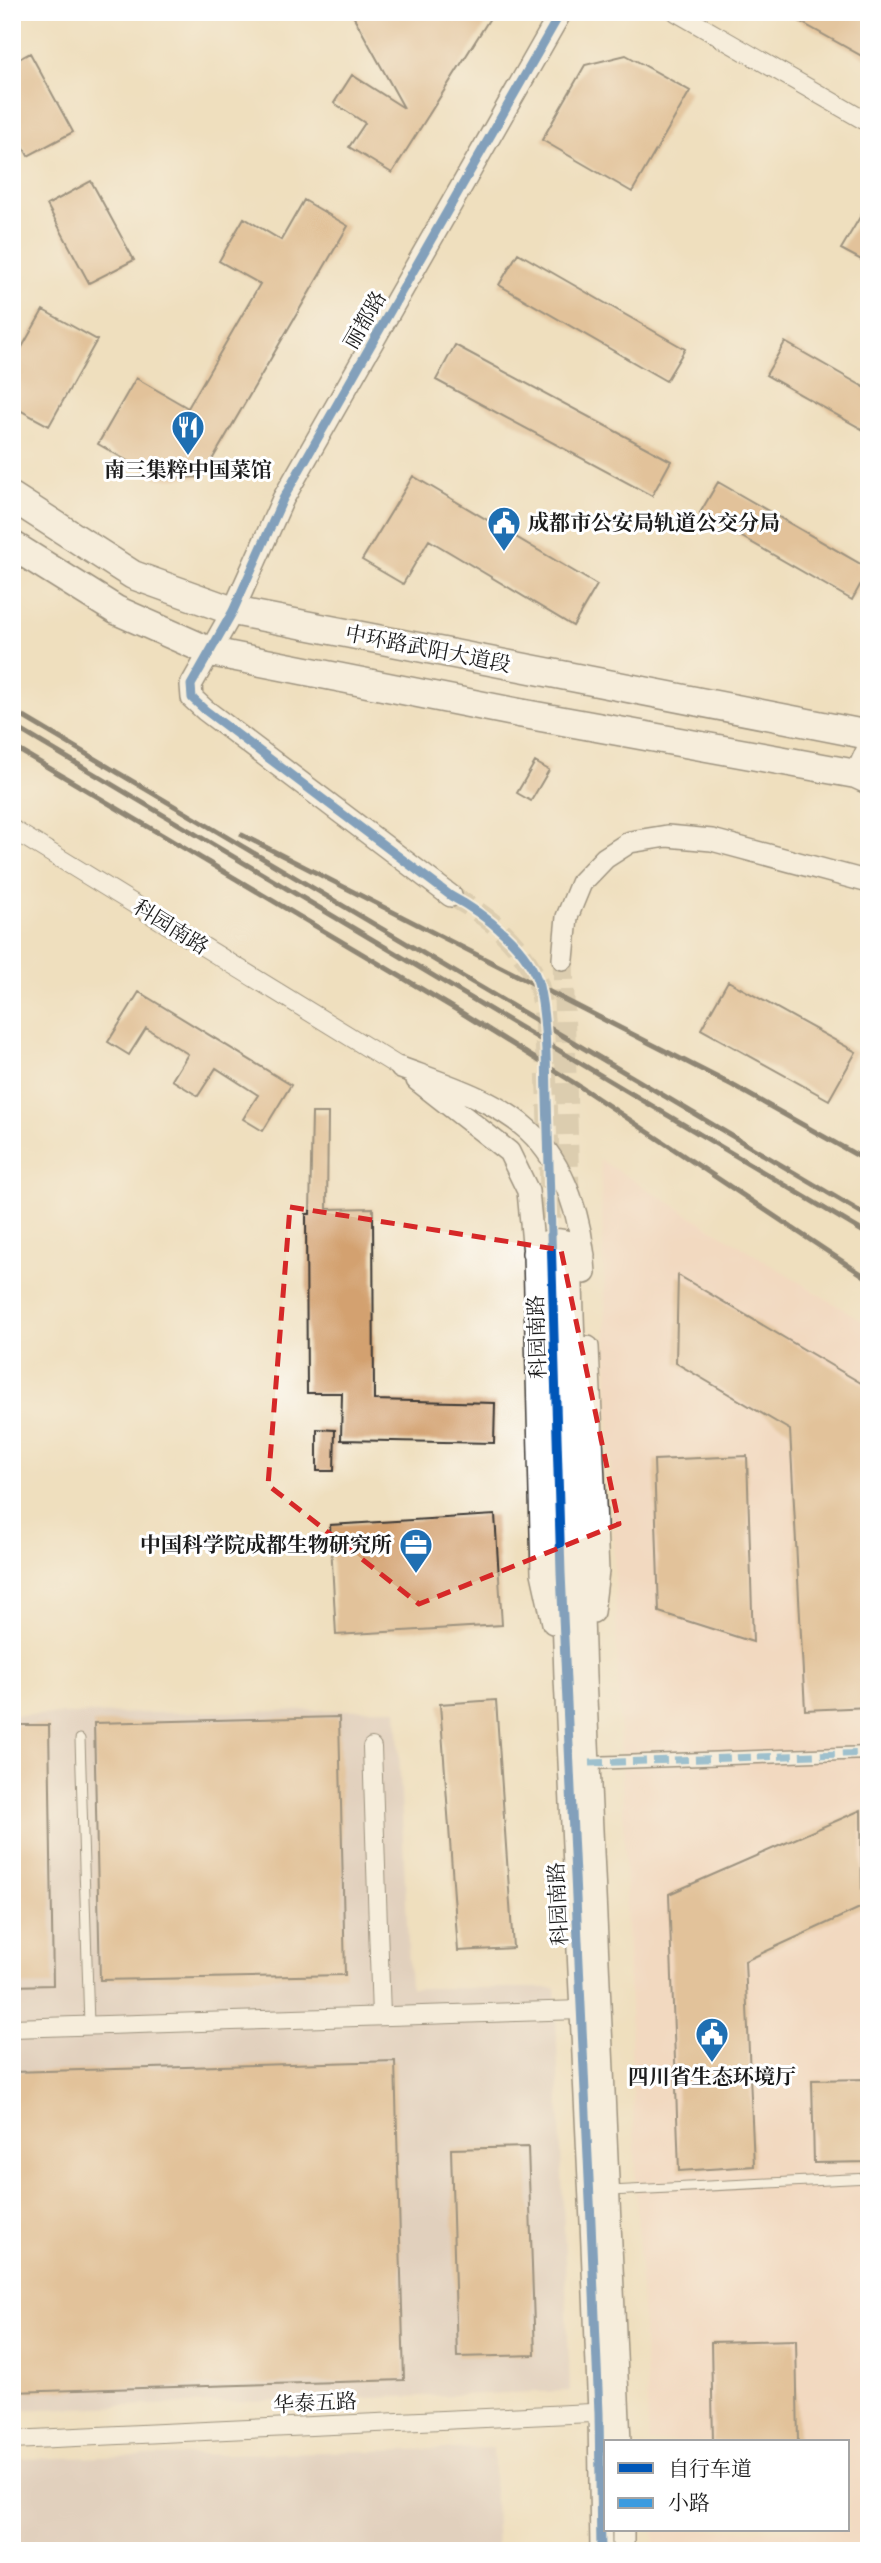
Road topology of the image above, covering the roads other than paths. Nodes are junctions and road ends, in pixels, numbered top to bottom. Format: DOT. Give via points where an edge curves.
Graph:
graph roads {
  1 [pos="561,12"];
  2 [pos="677,12"];
  3 [pos="869,123"];
  4 [pos="12,497"];
  5 [pos="12,545"];
  6 [pos="233,611"];
  7 [pos="211,652"];
  8 [pos="869,735"];
  9 [pos="869,746"];
  10 [pos="862,777"];
  11 [pos="12,829"];
  12 [pos="869,882"];
  13 [pos="451,896"];
  14 [pos="563,959"];
  15 [pos="401,1068"];
  16 [pos="560,1254"];
  17 [pos="575,1677"];
  18 [pos="80,1739"];
  19 [pos="372,1747"];
  20 [pos="869,1753"];
  21 [pos="590,1763"];
  22 [pos="581,2010"];
  23 [pos="380,2016"];
  24 [pos="89,2025"];
  25 [pos="12,2028"];
  26 [pos="869,2178"];
  27 [pos="608,2191"];
  28 [pos="609,2412"];
  29 [pos="607,2440"];
  30 [pos="619,2440"];
  31 [pos="12,2441"];
  32 [pos="604,2499"];
  33 [pos="623,2532"];
  34 [pos="601,2551"];
  35 [pos="623,2551"];
  1 -- 6 [label="street, 丽都路" via="284,499"];
  2 -- 3 [label="street"];
  4 -- 6 [label="main road, 中环路武阳大道段" via="133,575"];
  5 -- 7 [label="main road" via="116,610"];
  6 -- 7 [label="street, 丽都路"];
  6 -- 8 [label="main road, 中环路武阳大道段"];
  7 -- 10 [label="main road"];
  7 -- 13 [label="street, 丽都路" via="191,685 192,698"];
  9 -- 10 [label="street"];
  11 -- 15 [label="street, 科园南路"];
  12 -- 14 [label="street" via="712,840 667,836 630,842 605,858 581,883 567,917"];
  15 -- 16 [label="street" via="509,1152"];
  15 -- 16 [label="street" via="457,1088 528,1130 554,1163 574,1211"];
  16 -- 17 [label="street, 科园南路"];
  16 -- 17 [label="street" via="598,1571"];
  17 -- 21 [label="street, 科园南路"];
  17 -- 22 [label="street, 科园南路"];
  18 -- 24 [label="lane"];
  19 -- 23 [label="street"];
  20 -- 21 [label="street"];
  21 -- 27 [label="street, 科园南路"];
  22 -- 23 [label="street"];
  22 -- 28 [label="street, 科园南路"];
  23 -- 24 [label="street"];
  24 -- 25 [label="street"];
  26 -- 27 [label="lane"];
  27 -- 28 [label="street, 科园南路"];
  28 -- 29 [label="street, 科园南路"];
  28 -- 30 [label="street, 科园南路"];
  28 -- 31 [label="street, 华泰五路"];
  32 -- 34 [label="street, 科园南路"];
  33 -- 35 [label="street"];
}
